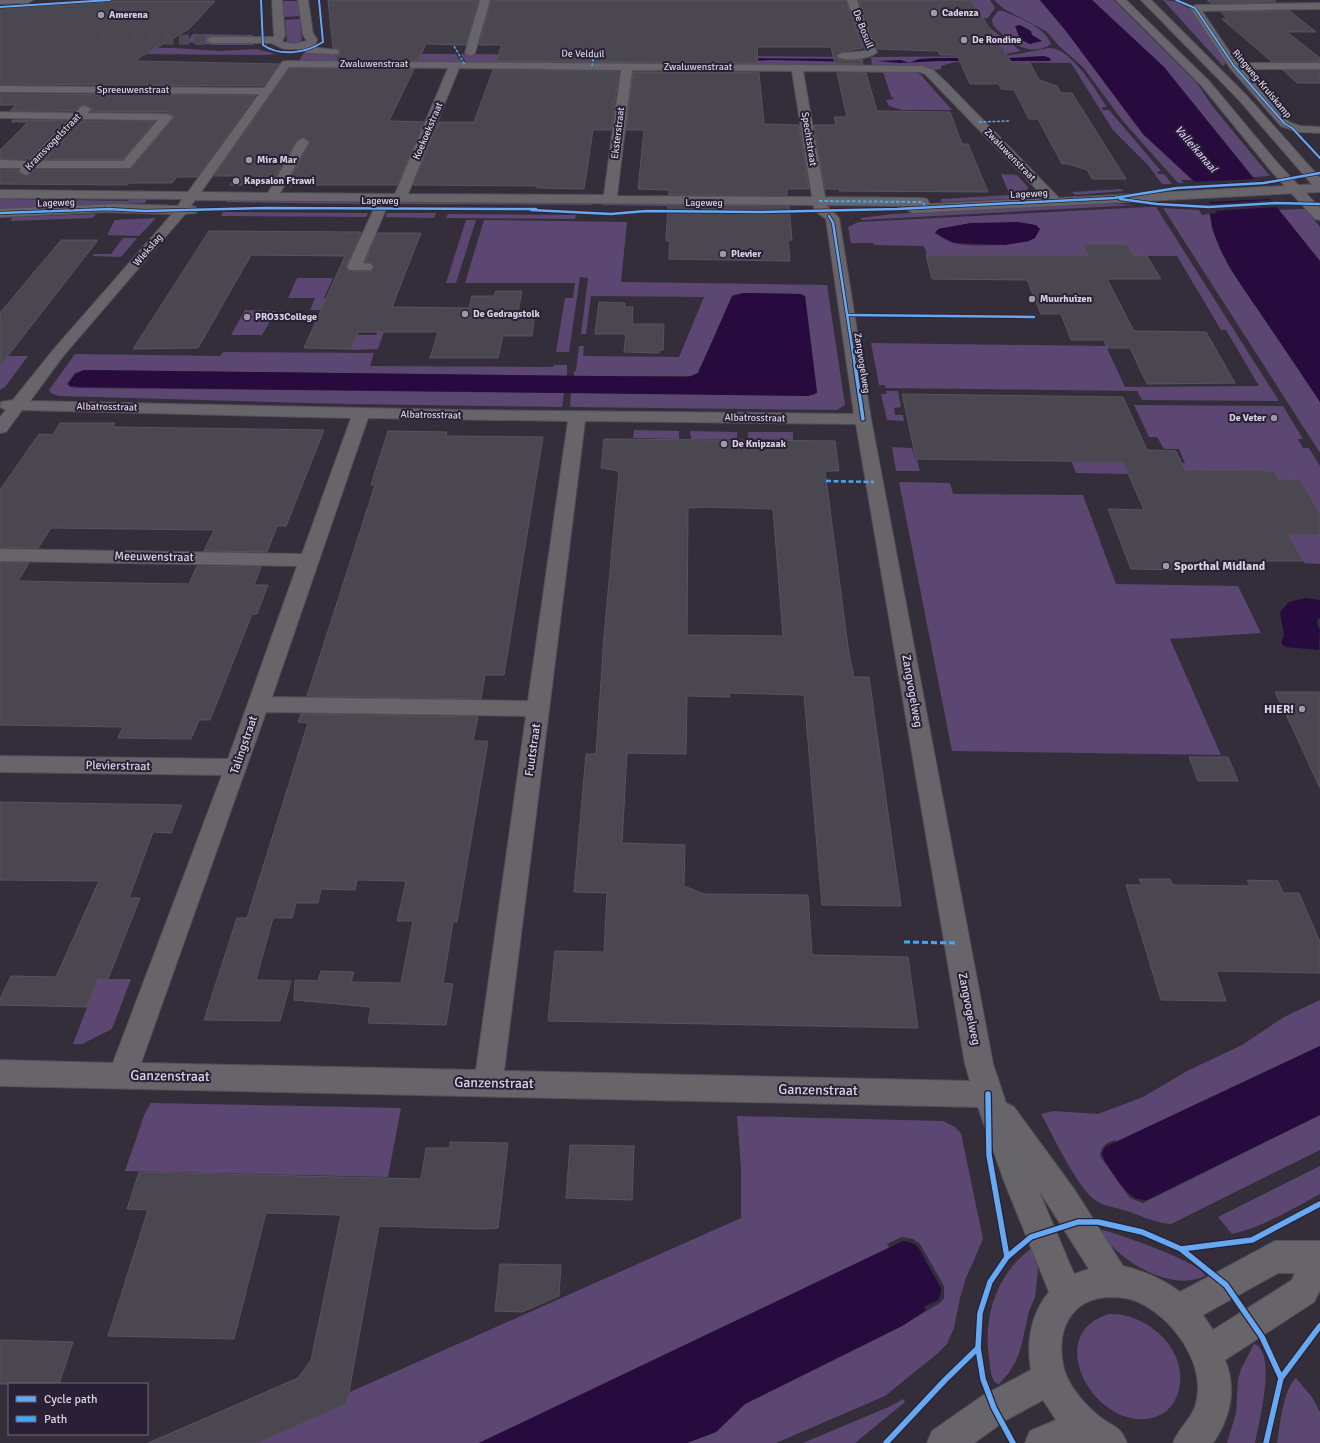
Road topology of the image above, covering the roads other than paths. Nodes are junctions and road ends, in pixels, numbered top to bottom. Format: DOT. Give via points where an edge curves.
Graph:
graph roads {
  1 [pos="28,0"];
  2 [pos="277,0"];
  3 [pos="303,0"];
  4 [pos="486,0"];
  5 [pos="852,0"];
  6 [pos="1121,0"];
  7 [pos="1146,0"];
  8 [pos="0,1"];
  9 [pos="1320,6"];
  10 [pos="211,40"];
  11 [pos="277,40"];
  12 [pos="300,46"];
  13 [pos="344,52"];
  14 [pos="449,53"];
  15 [pos="586,54"];
  16 [pos="601,54"];
  17 [pos="832,56"];
  18 [pos="286,64"];
  19 [pos="455,65"];
  20 [pos="627,66"];
  21 [pos="1234,66"];
  22 [pos="1320,66"];
  23 [pos="797,68"];
  24 [pos="0,89"];
  25 [pos="104,90"];
  26 [pos="266,91"];
  27 [pos="0,115"];
  28 [pos="79,116"];
  29 [pos="1320,130"];
  30 [pos="303,142"];
  31 [pos="0,164"];
  32 [pos="32,164"];
  33 [pos="1320,187"];
  34 [pos="1297,190"];
  35 [pos="2,194"];
  36 [pos="400,197"];
  37 [pos="610,199"];
  38 [pos="1055,201"];
  39 [pos="270,202"];
  40 [pos="186,203"];
  41 [pos="926,208"];
  42 [pos="380,209"];
  43 [pos="823,209"];
  44 [pos="0,213"];
  45 [pos="1320,216"];
  46 [pos="366,267"];
  47 [pos="0,405"];
  48 [pos="17,405"];
  49 [pos="361,413"];
  50 [pos="577,416"];
  51 [pos="863,419"];
  52 [pos="0,428"];
  53 [pos="0,555"];
  54 [pos="309,560"];
  55 [pos="258,704"];
  56 [pos="539,709"];
  57 [pos="0,764"];
  58 [pos="236,767"];
  59 [pos="0,1073"];
  60 [pos="123,1075"];
  61 [pos="488,1083"];
  62 [pos="988,1094"];
  63 [pos="1319,1258"];
  64 [pos="1114,1281"];
  65 [pos="1066,1295"];
  66 [pos="1178,1311"];
  67 [pos="1207,1353"];
  68 [pos="1050,1378"];
  69 [pos="1097,1435"];
  70 [pos="944,1443"];
  71 [pos="1042,1443"];
  72 [pos="1190,1443"];
  1 -- 8 [label="main road"];
  2 -- 11 [label="street" via="280,35"];
  3 -- 12 [label="street" via="308,35 312,40"];
  4 -- 14 [label="street" via="473,53"];
  5 -- 17 [label="street, De Bosuil" via="872,50 871,54"];
  6 -- 34 [label="main road" via="1205,83 1276,169"];
  7 -- 33 [label="main road, Ringweg-Kruiskamp" via="1243,98"];
  9 -- 21 [label="street, Ringweg-Kruiskamp" via="1195,8"];
  10 -- 11 [label="street"];
  11 -- 12 [label="street" via="276,43 281,46"];
  12 -- 13 [label="street" via="308,50"];
  15 -- 16 [label="street, De Velduil"];
  18 -- 19 [label="street, Zwaluwenstraat"];
  18 -- 26 [label="street, Wiekslag"];
  19 -- 20 [label="street, Zwaluwenstraat"];
  19 -- 36 [label="street, Koekoekstraat"];
  20 -- 23 [label="street, Zwaluwenstraat"];
  20 -- 37 [label="street, Eksterstraat"];
  21 -- 22 [label="street"];
  21 -- 29 [label="street, Ringweg-Kruiskamp" via="1285,124 1292,128"];
  23 -- 38 [label="street, Zwaluwenstraat" via="915,68 928,71"];
  23 -- 43 [label="street, Spechtstraat"];
  24 -- 25 [label="street, Spreeuwenstraat"];
  25 -- 26 [label="street, Spreeuwenstraat"];
  25 -- 28 [label="street, Kramsvogelstraat"];
  26 -- 40 [label="street, Wiekslag"];
  27 -- 28 [label="street"];
  28 -- 32 [label="street, Kramsvogelstraat"];
  28 -- 32 [label="street" via="167,117 126,165"];
  30 -- 39 [label="street"];
  31 -- 32 [label="street"];
  32 -- 35 [label="street, Kramsvogelstraat"];
  33 -- 34 [label="street, Lageweg"];
  34 -- 38 [label="street, Lageweg"];
  34 -- 45 [label="main road"];
  35 -- 40 [label="street, Lageweg"];
  36 -- 37 [label="street, Lageweg"];
  36 -- 39 [label="street, Lageweg"];
  37 -- 43 [label="street, Lageweg"];
  38 -- 41 [label="street, Lageweg"];
  39 -- 40 [label="street, Lageweg"];
  39 -- 40 [label="street, Lageweg"];
  39 -- 42 [label="street, Lageweg"];
  40 -- 44 [label="street, Lageweg"];
  40 -- 48 [label="street, Wiekslag"];
  41 -- 43 [label="street, Lageweg" via="854,216"];
  41 -- 43 [label="street, Lageweg" via="922,202"];
  42 -- 43 [label="street, Lageweg" via="531,210 611,214 646,211 760,212 800,216"];
  42 -- 46 [label="street" via="354,267"];
  43 -- 51 [label="street, Zangvogelweg" via="833,223"];
  47 -- 48 [label="street, Albatrosstraat"];
  48 -- 49 [label="street, Albatrosstraat"];
  48 -- 52 [label="street, Wiekslag"];
  49 -- 50 [label="street, Albatrosstraat"];
  49 -- 54 [label="street, Talingstraat"];
  50 -- 51 [label="street, Albatrosstraat"];
  50 -- 56 [label="street, Fuutstraat"];
  51 -- 62 [label="street, Zangvogelweg" via="956,943 979,1064"];
  53 -- 54 [label="street, Meeuwenstraat"];
  54 -- 55 [label="street, Talingstraat"];
  55 -- 56 [label="street"];
  55 -- 58 [label="street, Talingstraat"];
  56 -- 61 [label="street, Fuutstraat"];
  57 -- 58 [label="street, Plevierstraat"];
  58 -- 60 [label="street, Talingstraat"];
  59 -- 60 [label="street, Ganzenstraat"];
  60 -- 61 [label="street, Ganzenstraat"];
  61 -- 62 [label="street, Ganzenstraat"];
  62 -- 64 [label="street, Zangvogelweg" via="1063,1199"];
  62 -- 65 [label="street, Zangvogelweg" via="1029,1208"];
  63 -- 66 [label="street" via="1275,1257"];
  63 -- 67 [label="street" via="1303,1291"];
  64 -- 65 [label="street" via="1088,1284"];
  64 -- 66 [label="street" via="1147,1290"];
  65 -- 68 [label="street" via="1053,1311 1046,1331 1045,1354"];
  66 -- 67 [label="street" via="1195,1331"];
  67 -- 72 [label="street" via="1214,1378 1214,1404 1205,1426"];
  68 -- 69 [label="street" via="1064,1404"];
  68 -- 70 [label="street" via="994,1408"];
  69 -- 71 [label="street"];
}
